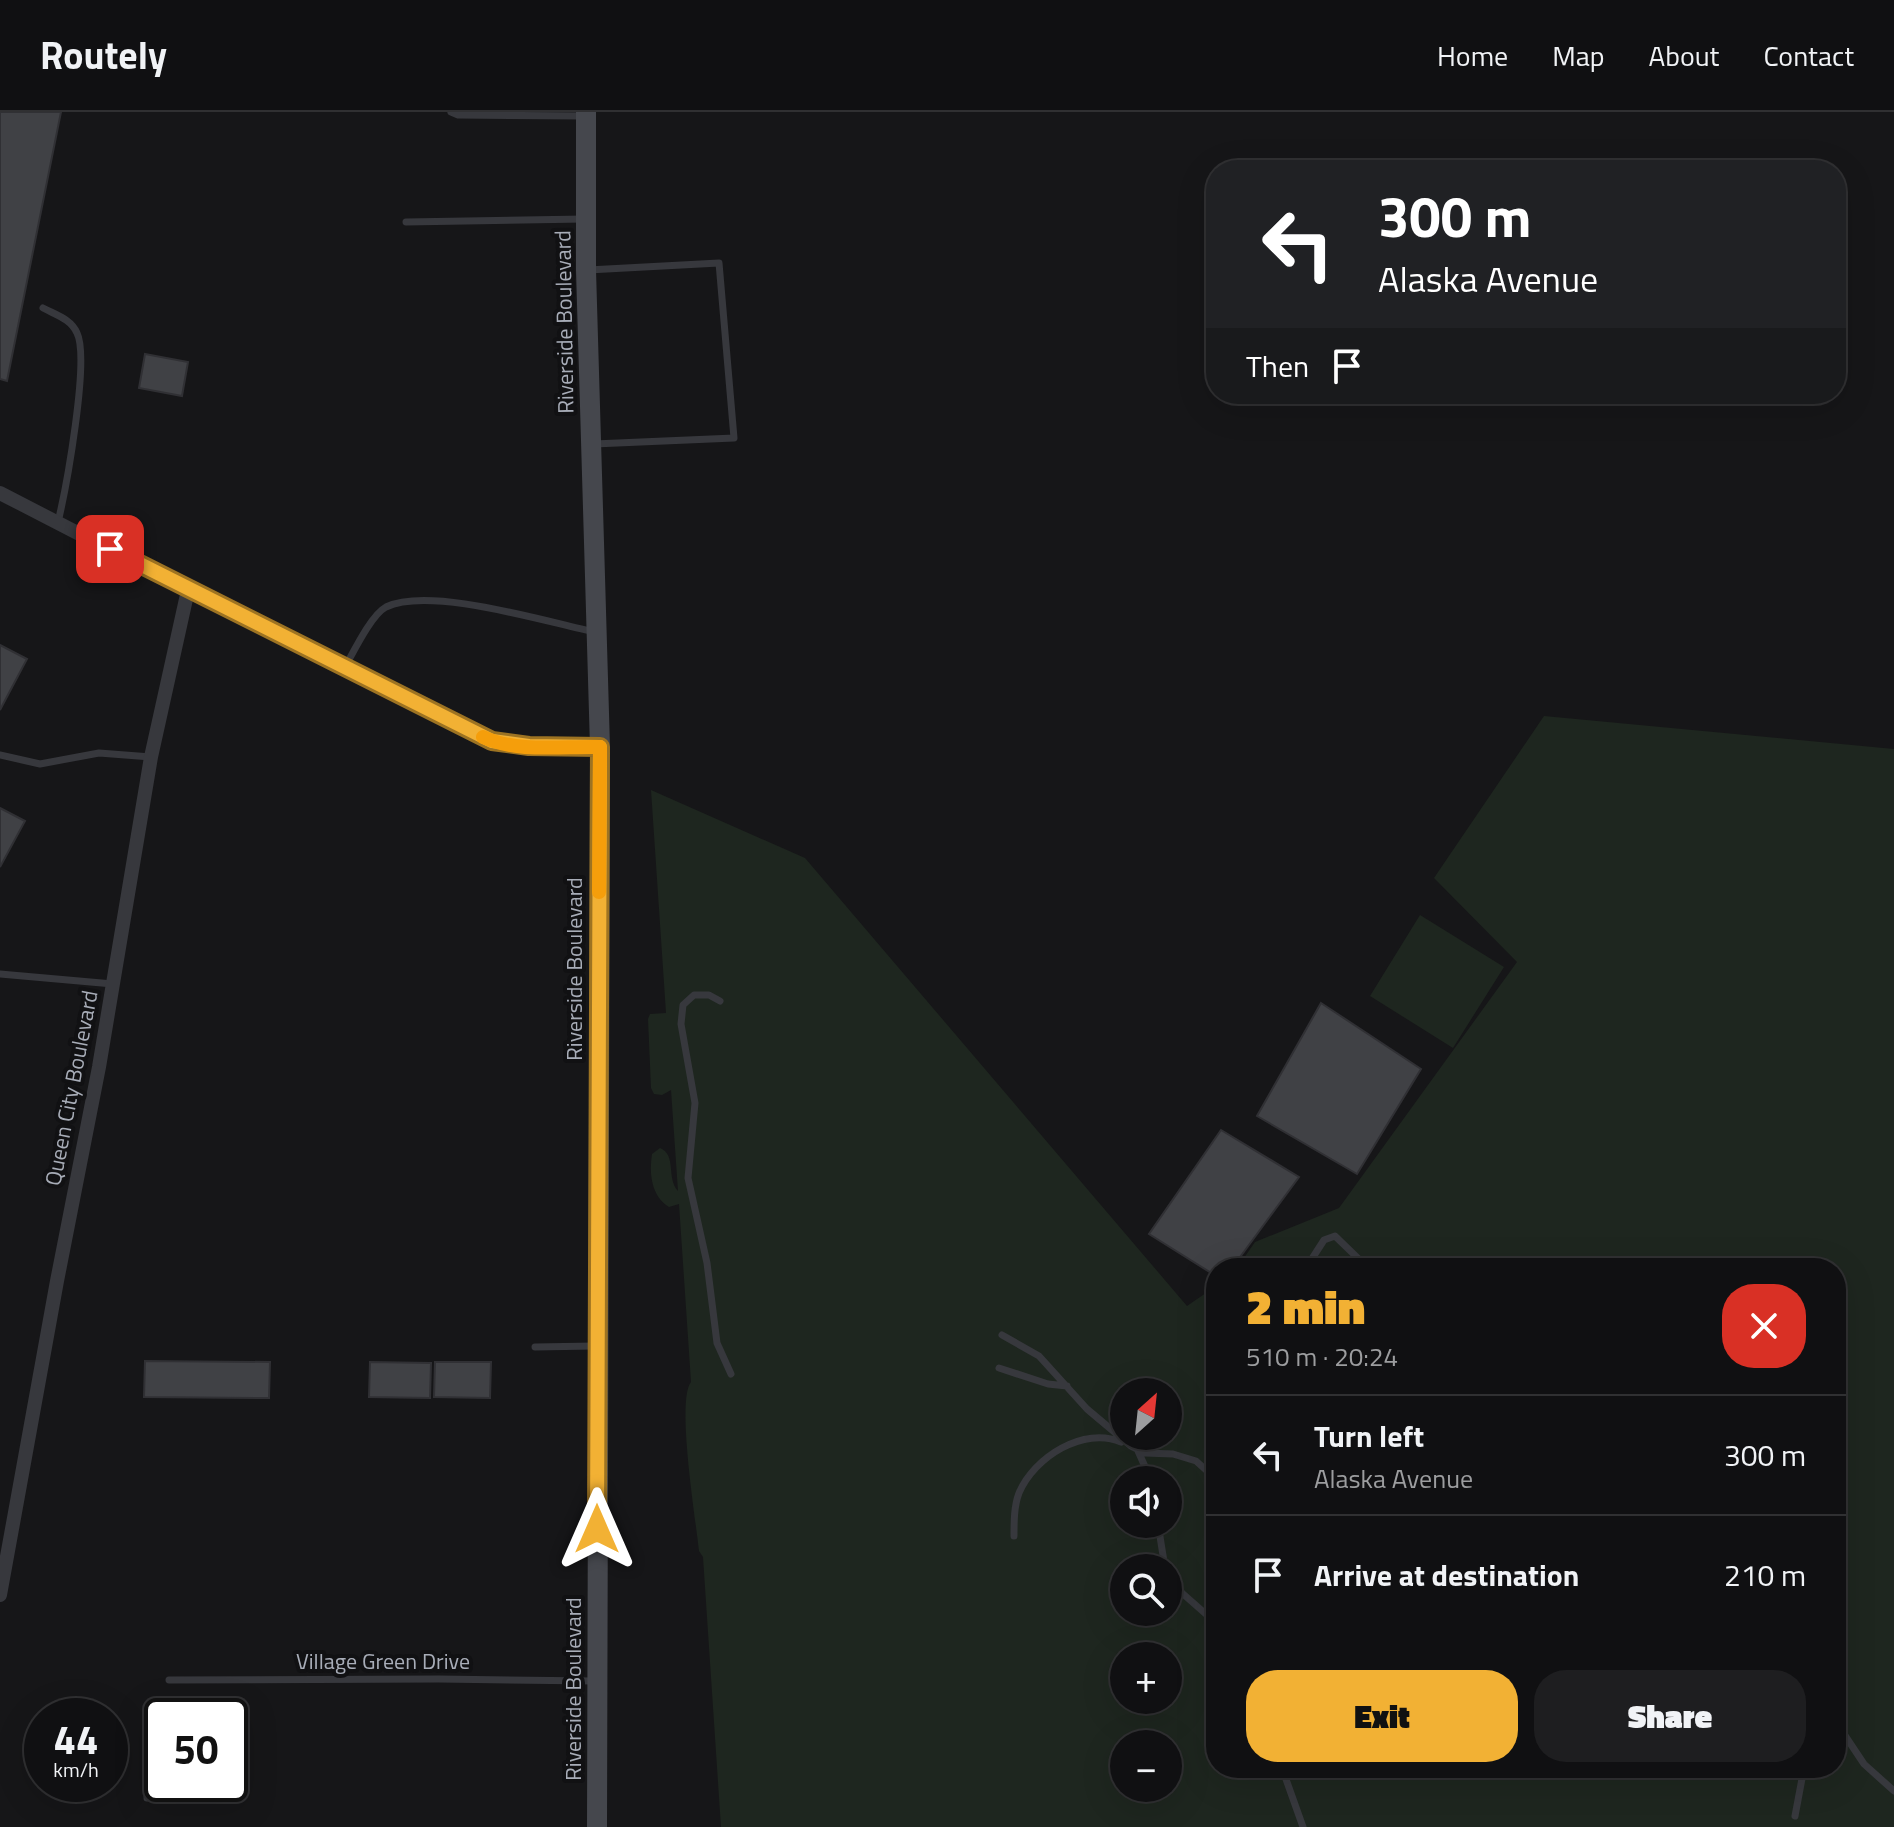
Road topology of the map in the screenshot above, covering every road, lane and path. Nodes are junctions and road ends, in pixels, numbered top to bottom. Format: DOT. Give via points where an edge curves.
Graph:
graph roads {
  1 [pos="451,112"];
  2 [pos="586,114"];
  3 [pos="586,219"];
  4 [pos="406,222"];
  5 [pos="586,270"];
  6 [pos="43,308"];
  7 [pos="591,444"];
  8 [pos="0,493"];
  9 [pos="58,522"];
  10 [pos="188,590"];
  11 [pos="597,633"];
  12 [pos="344,669"];
  13 [pos="600,747"];
  14 [pos="0,755"];
  15 [pos="151,757"];
  16 [pos="0,974"];
  17 [pos="114,984"];
  18 [pos="720,1001"];
  19 [pos="1312,1258"];
  20 [pos="1358,1258"];
  21 [pos="1002,1335"];
  22 [pos="597,1346"];
  23 [pos="535,1347"];
  24 [pos="999,1368"];
  25 [pos="731,1374"];
  26 [pos="1067,1386"];
  27 [pos="1110,1428"];
  28 [pos="1110,1440"];
  29 [pos="1138,1450"];
  30 [pos="1206,1470"];
  31 [pos="1014,1536"];
  32 [pos="1182,1593"];
  33 [pos="0,1595"];
  34 [pos="1206,1614"];
  35 [pos="169,1680"];
  36 [pos="597,1681"];
  37 [pos="1846,1737"];
  38 [pos="1286,1778"];
  39 [pos="1802,1778"];
  40 [pos="1894,1791"];
  41 [pos="1795,1816"];
  42 [pos="597,1827"];
  43 [pos="1303,1827"];
  1 -- 2 [label="lane"];
  2 -- 3 [label="main road, Riverside Boulevard"];
  3 -- 4 [label="lane"];
  3 -- 5 [label="main road, Riverside Boulevard"];
  5 -- 7 [label="main road, Riverside Boulevard"];
  5 -- 7 [label="lane" via="719,263 734,438"];
  6 -- 9 [label="lane" via="71,323 79,336 83,367"];
  7 -- 11 [label="main road, Riverside Boulevard"];
  8 -- 9 [label="street"];
  9 -- 10 [label="street"];
  10 -- 12 [label="street"];
  10 -- 15 [label="street, Queen City Boulevard"];
  11 -- 12 [label="lane" via="465,604 417,600 384,608"];
  11 -- 13 [label="main road, Riverside Boulevard"];
  12 -- 13 [label="street" via="492,741"];
  13 -- 22 [label="main road, Riverside Boulevard"];
  14 -- 15 [label="lane" via="40,764 99,753"];
  15 -- 17 [label="street, Queen City Boulevard"];
  16 -- 17 [label="lane"];
  17 -- 33 [label="street, Queen City Boulevard"];
  18 -- 25 [label="lane" via="701,994 687,1000 681,1024 695,1103 688,1178 717,1343"];
  19 -- 20 [label="lane" via="1324,1240 1335,1236"];
  21 -- 26 [label="lane" via="1039,1356"];
  22 -- 23 [label="lane"];
  22 -- 36 [label="main road, Riverside Boulevard"];
  24 -- 26 [label="lane"];
  26 -- 27 [label="lane"];
  28 -- 31 [label="lane" via="1083,1438 1038,1466 1018,1495"];
  29 -- 30 [label="lane" via="1173,1454"];
  32 -- 34 [label="lane"];
  35 -- 36 [label="lane, Village Green Drive"];
  36 -- 42 [label="main road, Riverside Boulevard"];
  37 -- 40 [label="lane" via="1864,1764"];
  38 -- 43 [label="lane"];
  39 -- 41 [label="lane"];
}
